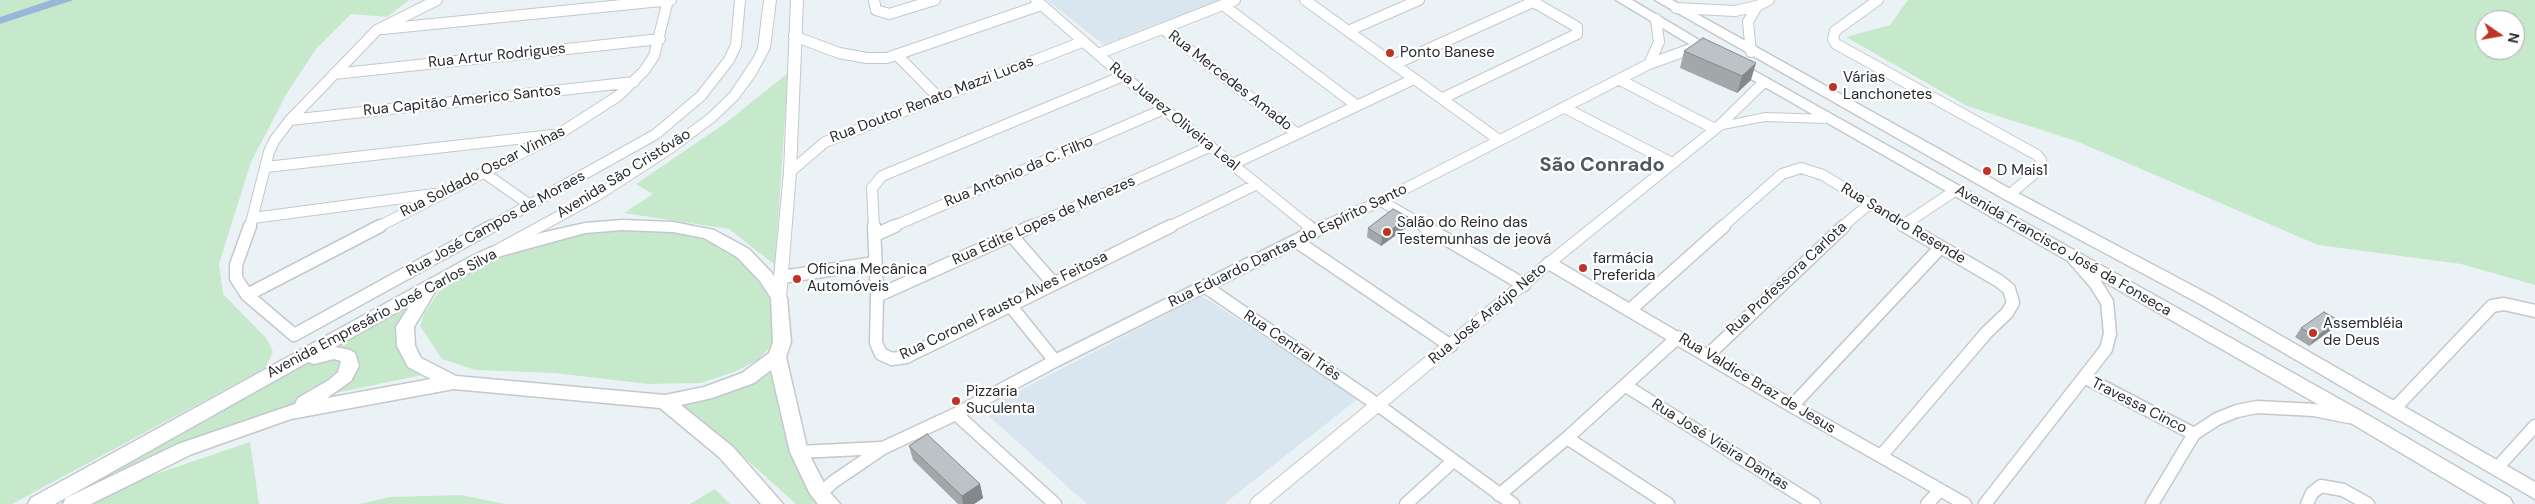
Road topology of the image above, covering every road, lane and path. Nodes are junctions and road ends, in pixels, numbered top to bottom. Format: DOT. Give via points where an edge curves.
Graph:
graph roads {
  1 [pos="437,0"];
  2 [pos="670,0"];
  3 [pos="740,0"];
  4 [pos="770,0"];
  5 [pos="798,0"];
  6 [pos="874,0"];
  7 [pos="935,0"];
  8 [pos="1235,0"];
  9 [pos="1308,0"];
  10 [pos="1419,0"];
  11 [pos="1623,0"];
  12 [pos="1769,0"];
  13 [pos="1878,0"];
  14 [pos="1532,1"];
  15 [pos="1038,2"];
  16 [pos="1669,4"];
  17 [pos="1223,5"];
  18 [pos="1757,6"];
  19 [pos="1656,19"];
  20 [pos="1163,29"];
  21 [pos="377,30"];
  22 [pos="1348,31"];
  23 [pos="794,36"];
  24 [pos="660,39"];
  25 [pos="1082,42"];
  26 [pos="1700,46"];
  27 [pos="1752,52"];
  28 [pos="1098,54"];
  29 [pos="898,56"];
  30 [pos="1395,64"];
  31 [pos="1649,64"];
  32 [pos="334,74"];
  33 [pos="1123,76"];
  34 [pos="1414,78"];
  35 [pos="1620,80"];
  36 [pos="1765,81"];
  37 [pos="634,82"];
  38 [pos="938,97"];
  39 [pos="1443,98"];
  40 [pos="1356,105"];
  41 [pos="1565,108"];
  42 [pos="1164,109"];
  43 [pos="1828,119"];
  44 [pos="290,120"];
  45 [pos="1717,128"];
  46 [pos="1296,133"];
  47 [pos="558,134"];
  48 [pos="1499,140"];
  49 [pos="1211,146"];
  50 [pos="1672,163"];
  51 [pos="1232,164"];
  52 [pos="266,167"];
  53 [pos="483,172"];
  54 [pos="790,172"];
  55 [pos="1257,184"];
  56 [pos="1956,190"];
  57 [pos="443,193"];
  58 [pos="2009,195"];
  59 [pos="1381,201"];
  60 [pos="530,205"];
  61 [pos="1868,205"];
  62 [pos="254,218"];
  63 [pos="1902,226"];
  64 [pos="2075,230"];
  65 [pos="1314,231"];
  66 [pos="875,234"];
  67 [pos="1012,236"];
  68 [pos="1296,241"];
  69 [pos="2056,246"];
  70 [pos="1940,248"];
  71 [pos="495,252"];
  72 [pos="2072,255"];
  73 [pos="1549,262"];
  74 [pos="875,263"];
  75 [pos="782,277"];
  76 [pos="1053,283"];
  77 [pos="1524,285"];
  78 [pos="431,286"];
  79 [pos="1206,287"];
  80 [pos="247,294"];
  81 [pos="877,296"];
  82 [pos="779,298"];
  83 [pos="1010,305"];
  84 [pos="1630,310"];
  85 [pos="2535,311"];
  86 [pos="1678,337"];
  87 [pos="1451,346"];
  88 [pos="1708,355"];
  89 [pos="777,357"];
  90 [pos="1055,361"];
  91 [pos="283,368"];
  92 [pos="2084,377"];
  93 [pos="454,382"];
  94 [pos="1626,386"];
  95 [pos="665,402"];
  96 [pos="1378,405"];
  97 [pos="1792,406"];
  98 [pos="2394,410"];
  99 [pos="289,412"];
  100 [pos="956,414"];
  101 [pos="2361,420"];
  102 [pos="2535,426"];
  103 [pos="2194,434"];
  104 [pos="1567,438"];
  105 [pos="883,448"];
  106 [pos="798,452"];
  107 [pos="1881,456"];
  108 [pos="1452,462"];
  109 [pos="2496,469"];
  110 [pos="1940,490"];
  111 [pos="2535,491"];
  112 [pos="1500,495"];
  113 [pos="825,499"];
  114 [pos="38,504"];
  115 [pos="74,504"];
  116 [pos="773,504"];
  117 [pos="1055,504"];
  118 [pos="1258,504"];
  119 [pos="1406,504"];
  120 [pos="1513,504"];
  121 [pos="1668,504"];
  122 [pos="1814,504"];
  123 [pos="1927,504"];
  124 [pos="1965,504"];
  125 [pos="1985,504"];
  126 [pos="2152,504"];
  127 [pos="2307,504"];
  128 [pos="2368,504"];
  129 [pos="2503,504"];
  1 -- 21 [label="street"];
  2 -- 21 [label="street"];
  2 -- 24 [label="street, Rua Soldado Oscar Vinhas"];
  3 -- 60 [label="street, Rua José Campos de Moraes" via="736,45 729,60 701,96 656,134"];
  4 -- 71 [label="street, Avenida São Cristóvão" via="760,57 734,96 711,118 596,196"];
  5 -- 23 [label="street"];
  6 -- 7 [label="street" via="876,10 889,14"];
  8 -- 17 [label="street"];
  9 -- 22 [label="street"];
  10 -- 22 [label="street"];
  11 -- 19 [label="main road, Avenida Francisco José da Fonseca"];
  12 -- 18 [label="street"];
  13 -- 58 [label="street" via="1836,31 1836,44 2037,155 2041,160 2040,168"];
  14 -- 30 [label="street"];
  14 -- 39 [label="street" via="1576,28 1578,34"];
  15 -- 25 [label="street, Rua Juarez Oliveira Leal"];
  15 -- 29 [label="street"];
  16 -- 18 [label="street" via="1732,11"];
  16 -- 27 [label="main road, Avenida Francisco José da Fonseca"];
  17 -- 20 [label="street"];
  17 -- 40 [label="street"];
  18 -- 27 [label="street" via="1748,22"];
  19 -- 26 [label="main road, Avenida Francisco José da Fonseca"];
  19 -- 31 [label="street" via="1659,42"];
  20 -- 28 [label="street"];
  20 -- 46 [label="street, Rua Mercedes Amado"];
  21 -- 32 [label="street"];
  22 -- 30 [label="street"];
  23 -- 29 [label="street" via="821,48 853,56"];
  23 -- 54 [label="street"];
  24 -- 32 [label="street, Rua Artur Rodrigues"];
  24 -- 37 [label="street, Rua Soldado Oscar Vinhas" via="650,62"];
  25 -- 28 [label="street, Rua Juarez Oliveira Leal"];
  25 -- 38 [label="street, Rua Doutor Renato Mazzi Lucas"];
  26 -- 31 [label="street, Rua Eduardo Dantas do Espírito Santo"];
  26 -- 36 [label="main road, Avenida Francisco José da Fonseca"];
  27 -- 58 [label="main road, Avenida Francisco José da Fonseca"];
  28 -- 33 [label="street, Rua Juarez Oliveira Leal"];
  29 -- 38 [label="street"];
  30 -- 34 [label="street"];
  31 -- 35 [label="street, Rua Eduardo Dantas do Espírito Santo"];
  32 -- 44 [label="street"];
  33 -- 42 [label="street, Rua Juarez Oliveira Leal"];
  33 -- 66 [label="street, Rua Coronel Fausto Alves Feitosa" via="882,176 872,188"];
  34 -- 39 [label="street"];
  34 -- 40 [label="street"];
  35 -- 41 [label="street, Rua Eduardo Dantas do Espírito Santo"];
  35 -- 45 [label="street"];
  36 -- 43 [label="main road, Avenida Francisco José da Fonseca"];
  36 -- 45 [label="street, Rua José Araújo Neto"];
  37 -- 44 [label="street, Rua Capitão Americo Santos"];
  37 -- 47 [label="street, Rua Soldado Oscar Vinhas" via="618,96"];
  38 -- 54 [label="street, Rua Doutor Renato Mazzi Lucas" via="825,142"];
  39 -- 48 [label="street"];
  40 -- 46 [label="street"];
  41 -- 48 [label="street, Rua Eduardo Dantas do Espírito Santo"];
  41 -- 50 [label="street"];
  42 -- 49 [label="street, Rua Juarez Oliveira Leal"];
  42 -- 66 [label="street, Rua Antônio da C. Filho"];
  43 -- 45 [label="street" via="1765,117"];
  43 -- 56 [label="main road, Avenida Francisco José da Fonseca"];
  44 -- 52 [label="street" via="274,141"];
  45 -- 50 [label="street, Rua José Araújo Neto"];
  46 -- 51 [label="street"];
  47 -- 52 [label="street"];
  47 -- 53 [label="street, Rua Soldado Oscar Vinhas"];
  48 -- 59 [label="street, Rua Eduardo Dantas do Espírito Santo"];
  49 -- 51 [label="street, Rua Juarez Oliveira Leal"];
  49 -- 67 [label="street, Rua Edite Lopes de Menezes"];
  50 -- 73 [label="street, Rua José Araújo Neto"];
  51 -- 55 [label="street, Rua Juarez Oliveira Leal"];
  52 -- 62 [label="street"];
  53 -- 57 [label="street, Rua Soldado Oscar Vinhas"];
  53 -- 60 [label="street"];
  54 -- 75 [label="street"];
  55 -- 65 [label="street, Rua Juarez Oliveira Leal"];
  55 -- 76 [label="street, Rua Coronel Fausto Alves Feitosa"];
  56 -- 63 [label="street"];
  56 -- 69 [label="main road, Avenida Francisco José da Fonseca"];
  57 -- 62 [label="street"];
  57 -- 80 [label="street, Rua Soldado Oscar Vinhas"];
  58 -- 64 [label="main road, Avenida Francisco José da Fonseca"];
  59 -- 65 [label="street, Rua Eduardo Dantas do Espírito Santo"];
  59 -- 77 [label="street"];
  60 -- 80 [label="street, Rua José Campos de Moraes" via="294,335"];
  61 -- 63 [label="street, Rua Sandro Resende"];
  61 -- 84 [label="street, Rua Sandro Resende" via="1814,171 1789,170"];
  61 -- 88 [label="street, Rua Professora Carlota" via="1815,251"];
  62 -- 80 [label="street" via="236,265 236,278"];
  63 -- 70 [label="street, Rua Sandro Resende"];
  64 -- 69 [label="main road"];
  64 -- 98 [label="main road, Avenida Francisco José da Fonseca" via="2206,300"];
  65 -- 68 [label="street, Rua Eduardo Dantas do Espírito Santo"];
  66 -- 74 [label="street, Rua Coronel Fausto Alves Feitosa"];
  67 -- 76 [label="street"];
  67 -- 81 [label="street, Rua Edite Lopes de Menezes"];
  68 -- 79 [label="street, Rua Eduardo Dantas do Espírito Santo"];
  68 -- 87 [label="street"];
  69 -- 72 [label="main road, Avenida Francisco José da Fonseca"];
  70 -- 97 [label="street"];
  70 -- 107 [label="street, Rua Sandro Resende" via="1999,281 2009,289 2013,303"];
  71 -- 78 [label="main road, Avenida Empresário José Carlos Silva"];
  71 -- 82 [label="main road, Avenida Empresário José Carlos Silva" via="585,228 672,226 708,234 743,253 757,266"];
  72 -- 92 [label="street" via="2107,302 2110,319 2106,349"];
  72 -- 101 [label="main road, Avenida Francisco José da Fonseca"];
  73 -- 77 [label="street, Rua José Araújo Neto"];
  73 -- 84 [label="street, Rua Valdice Braz de Jesus"];
  74 -- 75 [label="street"];
  74 -- 81 [label="street, Rua Coronel Fausto Alves Feitosa"];
  75 -- 82 [label="street"];
  76 -- 83 [label="street, Rua Coronel Fausto Alves Feitosa"];
  77 -- 87 [label="street, Rua José Araújo Neto"];
  78 -- 91 [label="main road, Avenida Empresário José Carlos Silva"];
  78 -- 93 [label="main road" via="410,316 406,327 406,346 414,362"];
  79 -- 90 [label="street, Rua Eduardo Dantas do Espírito Santo"];
  79 -- 96 [label="street, Rua Central Três"];
  81 -- 83 [label="street, Rua Coronel Fausto Alves Feitosa" via="876,343 881,354 892,359 906,357"];
  82 -- 89 [label="main road, Avenida Empresário José Carlos Silva" via="782,342"];
  83 -- 90 [label="street"];
  84 -- 86 [label="street, Rua Valdice Braz de Jesus"];
  85 -- 98 [label="street" via="2504,304 2492,306"];
  86 -- 88 [label="street, Rua Valdice Braz de Jesus"];
  86 -- 94 [label="street"];
  87 -- 96 [label="street, Rua José Araújo Neto"];
  88 -- 97 [label="street, Rua Valdice Braz de Jesus"];
  89 -- 95 [label="main road" via="735,383"];
  89 -- 106 [label="main road, Avenida Empresário José Carlos Silva"];
  90 -- 100 [label="street, Rua Eduardo Dantas do Espírito Santo"];
  91 -- 99 [label="main road" via="334,352 349,358 350,366 345,376"];
  91 -- 114 [label="main road, Avenida Empresário José Carlos Silva"];
  92 -- 103 [label="street, Travessa Cinco"];
  92 -- 125 [label="street"];
  93 -- 95 [label="main road"];
  93 -- 99 [label="main road"];
  94 -- 104 [label="street"];
  94 -- 122 [label="street, Rua José Vieira Dantas"];
  95 -- 116 [label="main road" via="726,452"];
  96 -- 108 [label="street, Rua Central Três"];
  96 -- 118 [label="street, Rua José Araújo Neto"];
  97 -- 107 [label="street, Rua Valdice Braz de Jesus"];
  98 -- 109 [label="main road, Avenida Francisco José da Fonseca"];
  99 -- 115 [label="main road" via="185,449"];
  100 -- 105 [label="street, Rua Eduardo Dantas do Espírito Santo"];
  100 -- 117 [label="street"];
  101 -- 103 [label="street" via="2314,410 2257,407 2217,419"];
  101 -- 129 [label="main road, Avenida Francisco José da Fonseca"];
  102 -- 109 [label="street"];
  103 -- 126 [label="street"];
  104 -- 112 [label="street"];
  104 -- 121 [label="street"];
  105 -- 106 [label="street, Rua Eduardo Dantas do Espírito Santo"];
  105 -- 113 [label="street, Rua Eduardo Dantas do Espírito Santo" via="833,482"];
  106 -- 113 [label="main road, Avenida Empresário José Carlos Silva"];
  107 -- 110 [label="street, Rua Valdice Braz de Jesus"];
  108 -- 112 [label="street, Rua Central Três"];
  108 -- 119 [label="street"];
  109 -- 111 [label="main road, Avenida Francisco José da Fonseca"];
  110 -- 123 [label="street"];
  110 -- 124 [label="street, Rua Valdice Braz de Jesus"];
  112 -- 120 [label="street, Rua Central Três"];
  127 -- 128 [label="street" via="2312,493 2321,486 2343,490"];
}
